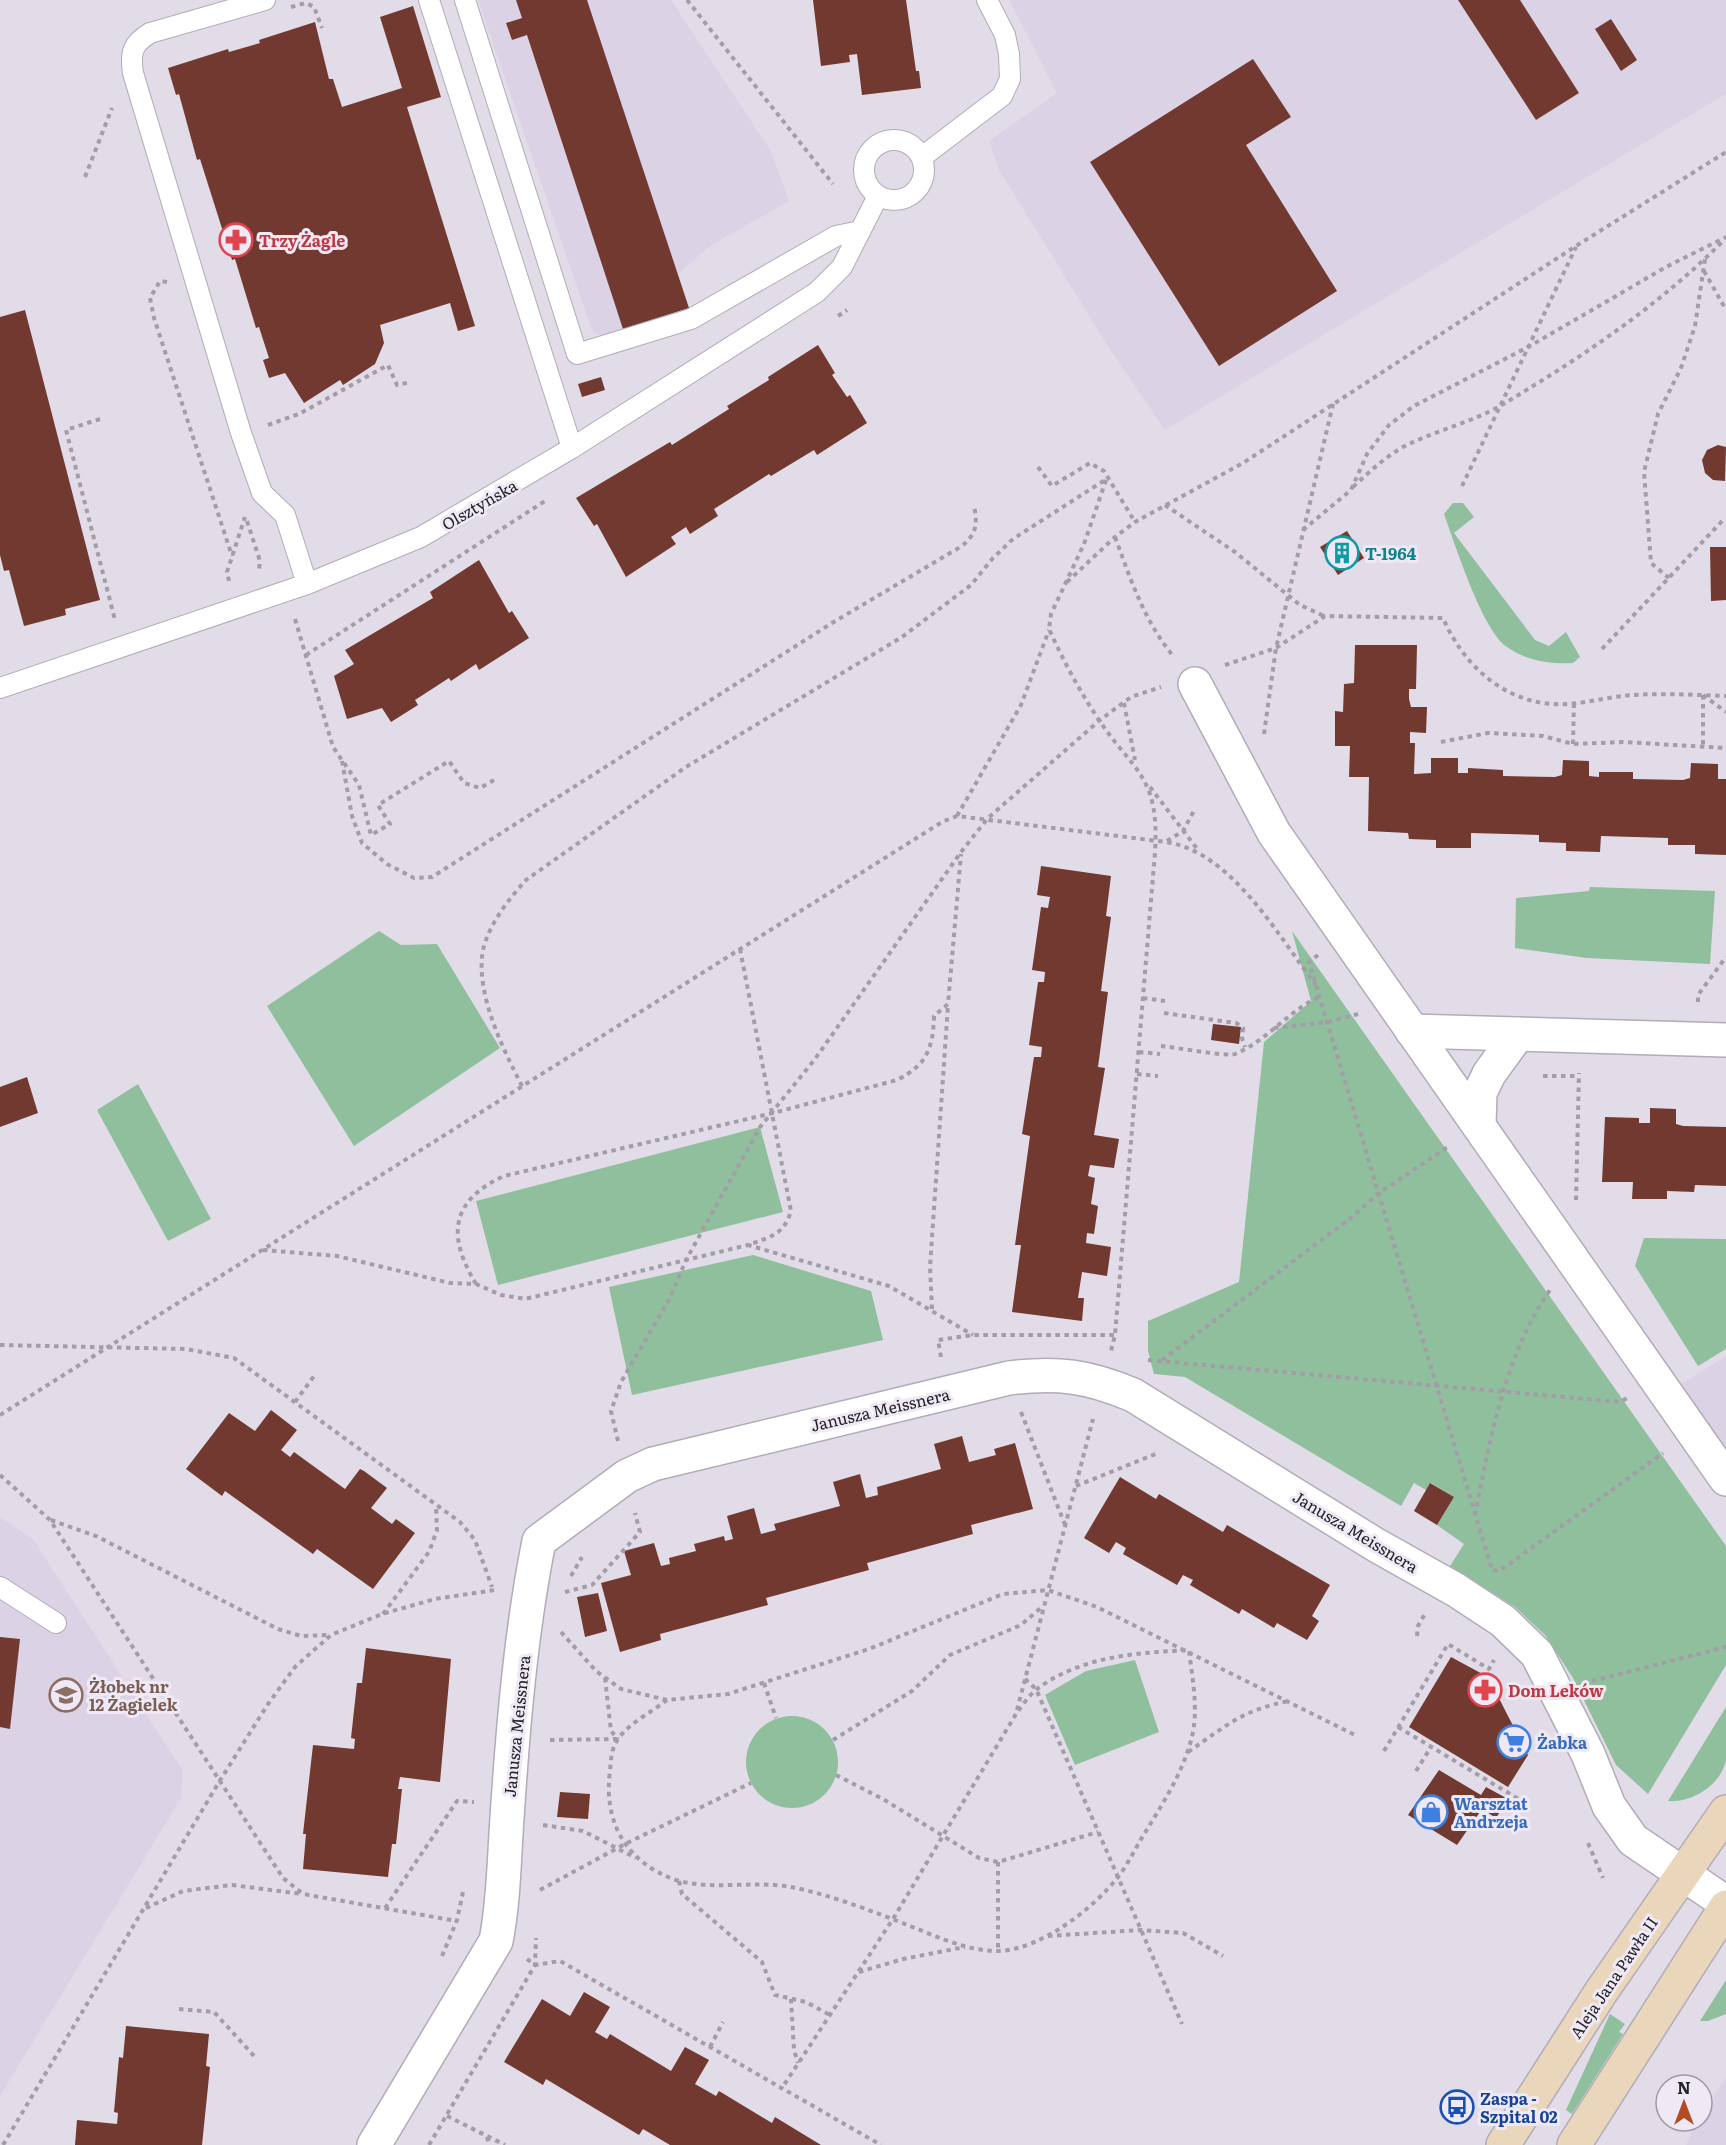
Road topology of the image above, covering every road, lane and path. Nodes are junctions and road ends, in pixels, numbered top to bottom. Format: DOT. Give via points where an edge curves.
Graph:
graph roads {
  1 [pos="265,0"];
  2 [pos="429,0"];
  3 [pos="465,0"];
  4 [pos="687,0"];
  5 [pos="987,0"];
  6 [pos="286,9"];
  7 [pos="322,28"];
  8 [pos="112,107"];
  9 [pos="1726,152"];
  10 [pos="922,157"];
  11 [pos="85,177"];
  12 [pos="833,183"];
  13 [pos="878,195"];
  14 [pos="860,231"];
  15 [pos="1726,237"];
  16 [pos="1576,246"];
  17 [pos="1705,259"];
  18 [pos="1704,270"];
  19 [pos="197,286"];
  20 [pos="1726,310"];
  21 [pos="1530,346"];
  22 [pos="411,382"];
  23 [pos="1333,404"];
  24 [pos="1498,407"];
  25 [pos="100,419"];
  26 [pos="241,433"];
  27 [pos="572,448"];
  28 [pos="1038,467"];
  29 [pos="1107,479"];
  30 [pos="1462,486"];
  31 [pos="1351,489"];
  32 [pos="1165,505"];
  33 [pos="974,506"];
  34 [pos="1723,520"];
  35 [pos="1135,522"];
  36 [pos="1303,530"];
  37 [pos="1115,537"];
  38 [pos="232,556"];
  39 [pos="258,575"];
  40 [pos="1669,578"];
  41 [pos="307,584"];
  42 [pos="1064,586"];
  43 [pos="230,588"];
  44 [pos="286,591"];
  45 [pos="1288,596"];
  46 [pos="379,609"];
  47 [pos="1325,616"];
  48 [pos="116,626"];
  49 [pos="1049,629"];
  50 [pos="1602,649"];
  51 [pos="306,655"];
  52 [pos="1186,672"];
  53 [pos="0,688"];
  54 [pos="1703,695"];
  55 [pos="1726,696"];
  56 [pos="1131,697"];
  57 [pos="1124,702"];
  58 [pos="1574,702"];
  59 [pos="1726,712"];
  60 [pos="1100,720"];
  61 [pos="1441,742"];
  62 [pos="1573,744"];
  63 [pos="1703,747"];
  64 [pos="1726,748"];
  65 [pos="342,761"];
  66 [pos="1135,763"];
  67 [pos="494,780"];
  68 [pos="1147,784"];
  69 [pos="1195,809"];
  70 [pos="957,816"];
  71 [pos="988,818"];
  72 [pos="1183,831"];
  73 [pos="1156,840"];
  74 [pos="1166,842"];
  75 [pos="1199,851"];
  76 [pos="961,852"];
  77 [pos="740,950"];
  78 [pos="1726,957"];
  79 [pos="1309,962"];
  80 [pos="1316,985"];
  81 [pos="1319,997"];
  82 [pos="1388,997"];
  83 [pos="1143,998"];
  84 [pos="1165,1000"];
  85 [pos="948,1004"];
  86 [pos="1164,1013"];
  87 [pos="1327,1022"];
  88 [pos="1274,1028"];
  89 [pos="1412,1031"];
  90 [pos="1518,1034"];
  91 [pos="1580,1036"];
  92 [pos="1712,1039"];
  93 [pos="1161,1046"];
  94 [pos="1245,1047"];
  95 [pos="1139,1052"];
  96 [pos="1160,1054"];
  97 [pos="1137,1074"];
  98 [pos="1158,1076"];
  99 [pos="1543,1076"];
  100 [pos="1579,1076"];
  101 [pos="522,1086"];
  102 [pos="773,1113"];
  103 [pos="1479,1124"];
  104 [pos="1378,1193"];
  105 [pos="1576,1205"];
  106 [pos="748,1245"];
  107 [pos="262,1250"];
  108 [pos="686,1260"];
  109 [pos="1575,1260"];
  110 [pos="476,1284"];
  111 [pos="932,1310"];
  112 [pos="973,1335"];
  113 [pos="1115,1335"];
  114 [pos="0,1346"];
  115 [pos="110,1346"];
  116 [pos="1145,1360"];
  117 [pos="1161,1361"];
  118 [pos="314,1376"];
  119 [pos="1657,1379"];
  120 [pos="1437,1385"];
  121 [pos="1502,1391"];
  122 [pos="295,1402"];
  123 [pos="1030,1409"];
  124 [pos="611,1411"];
  125 [pos="0,1415"];
  126 [pos="1083,1415"];
  127 [pos="1094,1416"];
  128 [pos="1104,1421"];
  129 [pos="1693,1431"];
  130 [pos="1153,1446"];
  131 [pos="0,1475"];
  132 [pos="1726,1479"];
  133 [pos="1075,1486"];
  134 [pos="436,1505"];
  135 [pos="645,1507"];
  136 [pos="635,1511"];
  137 [pos="625,1515"];
  138 [pos="1475,1516"];
  139 [pos="50,1520"];
  140 [pos="1065,1526"];
  141 [pos="587,1550"];
  142 [pos="0,1587"];
  143 [pos="493,1590"];
  144 [pos="1048,1590"];
  145 [pos="492,1602"];
  146 [pos="1417,1604"];
  147 [pos="1428,1610"];
  148 [pos="1433,1613"];
  149 [pos="382,1614"];
  150 [pos="56,1623"];
  151 [pos="560,1631"];
  152 [pos="331,1635"];
  153 [pos="1417,1636"];
  154 [pos="1726,1647"];
  155 [pos="1189,1650"];
  156 [pos="1503,1663"];
  157 [pos="605,1677"];
  158 [pos="1025,1679"];
  159 [pos="764,1683"];
  160 [pos="1036,1689"];
  161 [pos="1557,1690"];
  162 [pos="667,1700"];
  163 [pos="1289,1701"];
  164 [pos="1016,1714"];
  165 [pos="776,1719"];
  166 [pos="1398,1727"];
  167 [pos="1357,1736"];
  168 [pos="618,1739"];
  169 [pos="550,1740"];
  170 [pos="833,1740"];
  171 [pos="1431,1747"];
  172 [pos="1384,1751"];
  173 [pos="1187,1752"];
  174 [pos="1416,1772"];
  175 [pos="836,1775"];
  176 [pos="219,1782"];
  177 [pos="751,1783"];
  178 [pos="475,1791"];
  179 [pos="474,1802"];
  180 [pos="1527,1804"];
  181 [pos="1726,1812"];
  182 [pos="507,1818"];
  183 [pos="1098,1832"];
  184 [pos="944,1834"];
  185 [pos="1584,1835"];
  186 [pos="625,1844"];
  187 [pos="616,1849"];
  188 [pos="640,1860"];
  189 [pos="998,1862"];
  190 [pos="1683,1875"];
  191 [pos="1118,1878"];
  192 [pos="1603,1878"];
  193 [pos="679,1881"];
  194 [pos="466,1882"];
  195 [pos="538,1891"];
  196 [pos="303,1894"];
  197 [pos="1726,1903"];
  198 [pos="1726,1907"];
  199 [pos="385,1908"];
  200 [pos="144,1909"];
  201 [pos="893,1919"];
  202 [pos="457,1920"];
  203 [pos="536,1930"];
  204 [pos="1141,1930"];
  205 [pos="1047,1936"];
  206 [pos="965,1947"];
  207 [pos="998,1951"];
  208 [pos="1223,1956"];
  209 [pos="441,1959"];
  210 [pos="535,1965"];
  211 [pos="858,1972"];
  212 [pos="791,1999"];
  213 [pos="179,2009"];
  214 [pos="830,2015"];
  215 [pos="723,2022"];
  216 [pos="1182,2024"];
  217 [pos="710,2047"];
  218 [pos="255,2057"];
  219 [pos="798,2063"];
  220 [pos="782,2088"];
  221 [pos="447,2116"];
  222 [pos="487,2136"];
  223 [pos="3,2145"];
  224 [pos="374,2145"];
  225 [pos="429,2145"];
  226 [pos="489,2145"];
  227 [pos="505,2145"];
  228 [pos="881,2145"];
  229 [pos="1503,2145"];
  230 [pos="1574,2145"];
  1 -- 19 [label="lane" via="150,33 135,44 130,57"];
  2 -- 27 [label="lane"];
  3 -- 14 [label="lane" via="577,354 691,319 836,236"];
  4 -- 12 [label="path"];
  5 -- 10 [label="lane" via="1005,35 1010,79 1002,96"];
  6 -- 7 [label="path" via="306,3 315,7"];
  8 -- 11 [label="path"];
  9 -- 16 [label="path"];
  10 -- 13 [label="lane" via="922,182 914,193 890,200"];
  10 -- 13 [label="lane" via="898,139 888,139 871,149 865,158 864,178"];
  13 -- 14 [label="lane, Olsztyńska"];
  14 -- 27 [label="lane, Olsztyńska" via="842,267 817,292"];
  15 -- 17 [label="path"];
  15 -- 21 [label="path"];
  16 -- 21 [label="path"];
  16 -- 23 [label="path"];
  17 -- 18 [label="path"];
  17 -- 24 [label="path" via="1616,331"];
  18 -- 20 [label="path"];
  18 -- 40 [label="path" via="1695,326 1681,368 1658,414 1644,472 1651,563"];
  19 -- 26 [label="lane"];
  19 -- 38 [label="path" via="176,293 171,282 160,281 150,298"];
  21 -- 24 [label="path"];
  21 -- 31 [label="path" via="1406,412 1389,425 1367,454"];
  22 -- 26 [label="path" via="397,385 388,365 299,414"];
  23 -- 32 [label="path" via="1244,463"];
  23 -- 36 [label="path"];
  24 -- 30 [label="path"];
  24 -- 31 [label="path" via="1404,447"];
  25 -- 48 [label="path" via="66,430"];
  26 -- 41 [label="lane" via="262,493 285,515"];
  27 -- 41 [label="lane, Olsztyńska" via="421,537"];
  28 -- 29 [label="path" via="1052,486 1090,463 1104,471"];
  29 -- 35 [label="path"];
  29 -- 42 [label="path"];
  29 -- 101 [label="path" via="1013,539 972,585 911,630 686,767 526,880 505,903 483,949 481,976 505,1053"];
  31 -- 36 [label="path"];
  32 -- 35 [label="path"];
  32 -- 45 [label="path" via="1235,552"];
  33 -- 65 [label="path" via="973,536 962,546 832,623 432,877 414,878 387,864 362,843 352,816"];
  34 -- 40 [label="path"];
  35 -- 37 [label="path"];
  36 -- 45 [label="path"];
  37 -- 42 [label="path"];
  37 -- 52 [label="path" via="1136,596 1157,636"];
  38 -- 39 [label="path" via="245,514 260,561"];
  38 -- 43 [label="path" via="227,572"];
  40 -- 50 [label="path"];
  41 -- 44 [label="lane, Olsztyńska"];
  42 -- 49 [label="path" via="1051,614"];
  44 -- 51 [label="path"];
  44 -- 53 [label="lane, Olsztyńska"];
  45 -- 47 [label="path"];
  45 -- 47 [label="path" via="1276,648"];
  46 -- 51 [label="path"];
  47 -- 58 [label="path" via="1443,618 1464,655 1491,683 1510,693 1553,704"];
  49 -- 60 [label="path"];
  49 -- 70 [label="path" via="1021,705"];
  51 -- 65 [label="path" via="333,747"];
  52 -- 82 [label="street" via="1274,833"];
  54 -- 55 [label="path"];
  54 -- 58 [label="path" via="1634,694"];
  54 -- 59 [label="path"];
  54 -- 63 [label="path"];
  56 -- 57 [label="path"];
  57 -- 60 [label="path"];
  57 -- 66 [label="path"];
  58 -- 62 [label="path"];
  60 -- 66 [label="path"];
  60 -- 71 [label="path"];
  61 -- 62 [label="path" via="1488,733 1544,736"];
  62 -- 63 [label="path" via="1623,742"];
  63 -- 64 [label="path"];
  65 -- 67 [label="path" via="359,785 371,835 390,824 378,805 449,761 464,783 480,788"];
  66 -- 68 [label="path"];
  68 -- 72 [label="path"];
  68 -- 73 [label="path" via="1155,810"];
  69 -- 72 [label="path"];
  70 -- 71 [label="path"];
  70 -- 77 [label="path"];
  71 -- 73 [label="path"];
  71 -- 76 [label="path"];
  72 -- 74 [label="path"];
  72 -- 75 [label="path"];
  73 -- 74 [label="path"];
  73 -- 83 [label="path"];
  74 -- 75 [label="path"];
  75 -- 80 [label="path" via="1248,896"];
  76 -- 85 [label="path"];
  76 -- 102 [label="path"];
  77 -- 101 [label="path"];
  77 -- 102 [label="path"];
  78 -- 92 [label="path" via="1698,996"];
  79 -- 80 [label="path"];
  80 -- 81 [label="path"];
  81 -- 87 [label="path"];
  81 -- 88 [label="path"];
  82 -- 87 [label="path" via="1358,1014"];
  82 -- 89 [label="street"];
  83 -- 84 [label="path"];
  83 -- 95 [label="path"];
  85 -- 102 [label="path" via="934,1016 934,1040 911,1073"];
  85 -- 111 [label="path" via="930,1267"];
  86 -- 94 [label="path" via="1236,1023 1244,1028"];
  87 -- 88 [label="path"];
  87 -- 104 [label="path"];
  88 -- 94 [label="path"];
  89 -- 90 [label="street"];
  89 -- 103 [label="street"];
  90 -- 91 [label="street"];
  90 -- 103 [label="street" via="1480,1093"];
  91 -- 92 [label="street"];
  91 -- 100 [label="path"];
  93 -- 94 [label="path" via="1234,1055"];
  95 -- 96 [label="path"];
  95 -- 97 [label="path"];
  97 -- 98 [label="path"];
  97 -- 113 [label="path"];
  99 -- 100 [label="path"];
  100 -- 105 [label="path"];
  101 -- 107 [label="path"];
  102 -- 106 [label="path" via="791,1211 787,1226"];
  102 -- 108 [label="path" via="760,1127"];
  102 -- 110 [label="path" via="504,1176 483,1185 468,1200 459,1218 462,1260"];
  103 -- 104 [label="path"];
  103 -- 109 [label="street"];
  104 -- 117 [label="path" via="1352,1217"];
  104 -- 120 [label="path"];
  106 -- 108 [label="path"];
  106 -- 111 [label="path" via="889,1286"];
  107 -- 110 [label="path" via="337,1256 450,1283"];
  107 -- 115 [label="path"];
  108 -- 110 [label="path" via="525,1299"];
  108 -- 124 [label="path" via="670,1298 621,1382"];
  109 -- 119 [label="street"];
  109 -- 121 [label="path" via="1566,1278 1539,1305"];
  111 -- 112 [label="path"];
  114 -- 115 [label="path"];
  115 -- 122 [label="path" via="186,1349 234,1358"];
  115 -- 125 [label="path"];
  116 -- 117 [label="path"];
  117 -- 120 [label="path"];
  118 -- 122 [label="path"];
  119 -- 121 [label="path" via="1620,1402"];
  119 -- 129 [label="street"];
  120 -- 121 [label="path"];
  120 -- 138 [label="path"];
  121 -- 138 [label="path"];
  122 -- 134 [label="path"];
  123 -- 140 [label="path" via="1020,1408"];
  126 -- 127 [label="path"];
  127 -- 128 [label="path"];
  127 -- 133 [label="path"];
  129 -- 132 [label="street"];
  129 -- 138 [label="path" via="1501,1570 1493,1571"];
  130 -- 133 [label="path" via="1163,1451"];
  131 -- 139 [label="path"];
  133 -- 140 [label="path"];
  134 -- 143 [label="path" via="475,1540"];
  134 -- 149 [label="path" via="437,1530 429,1552"];
  135 -- 136 [label="path"];
  136 -- 137 [label="path"];
  136 -- 141 [label="path" via="640,1532 592,1585 562,1592"];
  139 -- 152 [label="path" via="96,1536 278,1629 301,1636"];
  139 -- 176 [label="path"];
  140 -- 144 [label="path"];
  142 -- 150 [label="lane"];
  143 -- 145 [label="path"];
  143 -- 149 [label="path" via="435,1599"];
  144 -- 155 [label="path" via="1097,1607"];
  144 -- 158 [label="path"];
  144 -- 159 [label="path" via="1003,1594 869,1649"];
  144 -- 170 [label="path" via="1043,1606 1021,1625 950,1655 912,1691"];
  146 -- 147 [label="path"];
  147 -- 148 [label="path"];
  147 -- 153 [label="path"];
  149 -- 152 [label="path"];
  151 -- 157 [label="path"];
  152 -- 176 [label="path" via="295,1667"];
  154 -- 161 [label="path"];
  155 -- 160 [label="path" via="1114,1657 1086,1664"];
  155 -- 163 [label="path"];
  155 -- 173 [label="path" via="1195,1713"];
  156 -- 166 [label="path" via="1497,1654 1489,1669 1448,1644"];
  157 -- 162 [label="path" via="621,1689"];
  157 -- 168 [label="path" via="611,1731"];
  158 -- 160 [label="path"];
  158 -- 164 [label="path"];
  159 -- 162 [label="path" via="728,1694"];
  159 -- 165 [label="path"];
  160 -- 164 [label="path"];
  160 -- 183 [label="path"];
  161 -- 182 [label="street, Janusza Meissnera" via="1537,1654 1503,1621 1456,1590 1133,1395 1102,1382 1040,1374 1009,1378 654,1464 627,1476 539,1541 529,1591"];
  161 -- 190 [label="street, Janusza Meissnera" via="1609,1806 1633,1840"];
  162 -- 168 [label="path"];
  163 -- 167 [label="path"];
  163 -- 173 [label="path" via="1239,1716"];
  164 -- 184 [label="path"];
  166 -- 171 [label="path"];
  166 -- 172 [label="path"];
  168 -- 169 [label="path"];
  168 -- 186 [label="path" via="608,1785 612,1819"];
  171 -- 174 [label="path"];
  171 -- 180 [label="path"];
  173 -- 191 [label="path" via="1166,1799"];
  175 -- 184 [label="path"];
  176 -- 196 [label="path" via="283,1878"];
  176 -- 200 [label="path"];
  177 -- 186 [label="path"];
  178 -- 179 [label="path"];
  179 -- 182 [label="path" via="473,1814"];
  179 -- 199 [label="path" via="457,1800"];
  181 -- 190 [label="main road, Aleja Jana Pawła II"];
  182 -- 187 [label="path" via="583,1831"];
  182 -- 224 [label="street, Janusza Meissnera" via="503,1905 496,1941"];
  183 -- 189 [label="path"];
  183 -- 191 [label="path"];
  184 -- 189 [label="path" via="979,1858"];
  184 -- 201 [label="path"];
  185 -- 192 [label="path"];
  186 -- 187 [label="path"];
  186 -- 188 [label="path"];
  187 -- 188 [label="path"];
  187 -- 195 [label="path"];
  188 -- 193 [label="path" via="648,1869"];
  189 -- 207 [label="path"];
  190 -- 197 [label="street, Janusza Meissnera"];
  190 -- 229 [label="main road, Aleja Jana Pawła II" via="1601,1992"];
  191 -- 204 [label="path"];
  191 -- 205 [label="path" via="1078,1915"];
  193 -- 201 [label="path" via="790,1887"];
  193 -- 212 [label="path" via="682,1894 762,1962 775,1995"];
  194 -- 202 [label="path"];
  196 -- 199 [label="path"];
  196 -- 200 [label="path" via="232,1885 183,1891"];
  198 -- 230 [label="main road"];
  199 -- 202 [label="path"];
  200 -- 223 [label="path"];
  201 -- 206 [label="path"];
  201 -- 211 [label="path"];
  202 -- 209 [label="path"];
  203 -- 210 [label="path"];
  204 -- 205 [label="path"];
  204 -- 208 [label="path" via="1184,1933"];
  204 -- 216 [label="path"];
  205 -- 207 [label="path" via="1023,1947"];
  206 -- 207 [label="path"];
  206 -- 211 [label="path"];
  210 -- 217 [label="path" via="560,1961"];
  210 -- 221 [label="path"];
  211 -- 214 [label="path"];
  212 -- 214 [label="path"];
  212 -- 219 [label="path"];
  213 -- 218 [label="path" via="214,2013"];
  214 -- 219 [label="path"];
  215 -- 217 [label="path"];
  217 -- 220 [label="path"];
  219 -- 220 [label="path"];
  220 -- 228 [label="path"];
  221 -- 222 [label="path"];
  221 -- 225 [label="path"];
  222 -- 226 [label="path"];
  222 -- 227 [label="path"];
}
